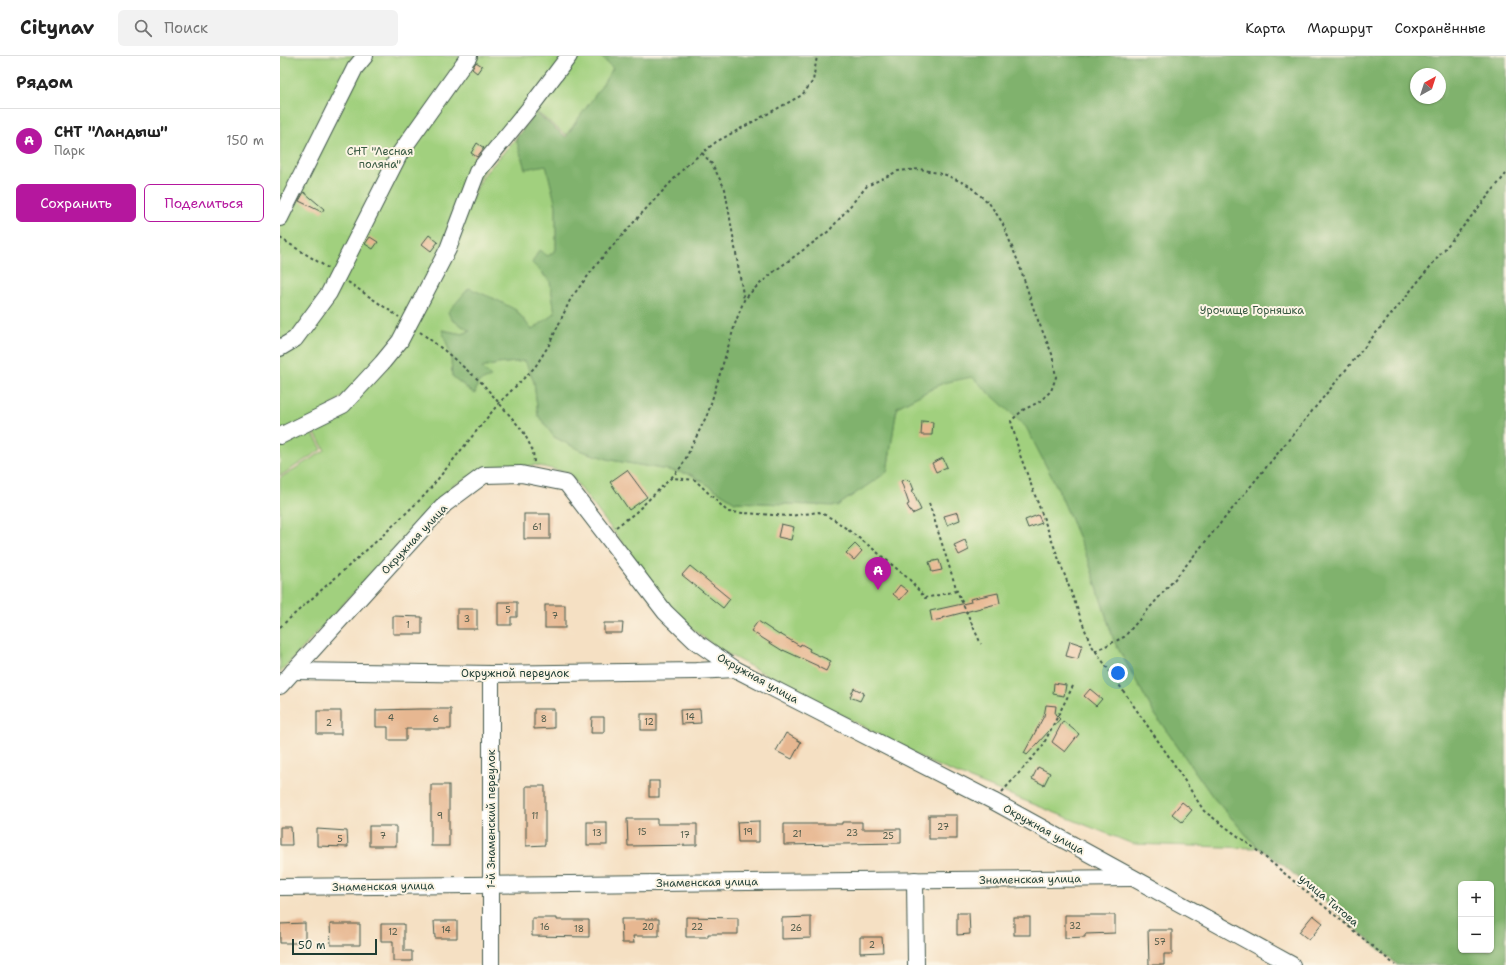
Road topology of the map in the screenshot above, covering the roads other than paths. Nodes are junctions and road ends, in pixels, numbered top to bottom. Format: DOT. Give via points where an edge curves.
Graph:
graph roads {
  1 [pos="365,56"];
  2 [pos="469,56"];
  3 [pos="570,56"];
  4 [pos="280,218"];
  5 [pos="280,348"];
  6 [pos="280,436"];
  7 [pos="736,669"];
  8 [pos="294,671"];
  9 [pos="491,674"];
  10 [pos="280,686"];
  11 [pos="1133,878"];
  12 [pos="915,880"];
  13 [pos="491,884"];
  14 [pos="280,887"];
  15 [pos="491,965"];
  16 [pos="916,965"];
  17 [pos="1292,965"];
  1 -- 4 [label="street" via="355,68"];
  2 -- 5 [label="street" via="400,153 329,294 295,339"];
  3 -- 6 [label="street" via="477,172 448,249 400,341 343,405"];
  7 -- 8 [label="street, Окружная улица" via="695,641 665,612 566,482 521,474 484,475 445,504"];
  7 -- 9 [label="street, Окружной переулок"];
  7 -- 11 [label="street, Окружная улица" via="993,801"];
  8 -- 9 [label="street, Окружной переулок"];
  8 -- 10 [label="street, Окружная улица"];
  9 -- 13 [label="street, 1-й Знаменский переулок"];
  11 -- 12 [label="street, Знаменская улица"];
  11 -- 17 [label="street, Окружная улица"];
  12 -- 13 [label="street, Знаменская улица"];
  12 -- 16 [label="street"];
  13 -- 14 [label="street, Знаменская улица"];
  13 -- 15 [label="street, 1-й Знаменский переулок"];
}
